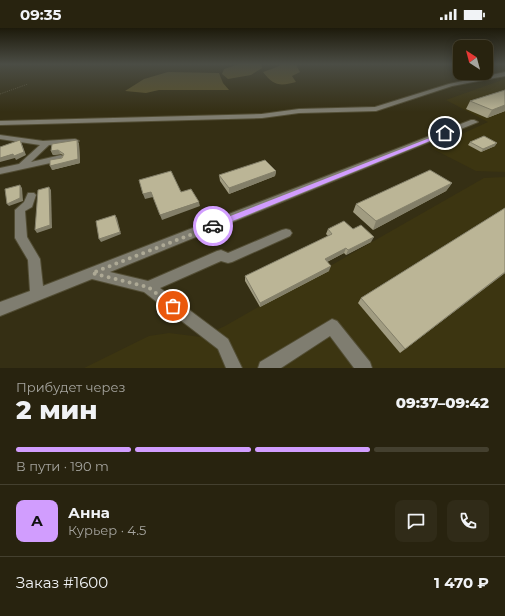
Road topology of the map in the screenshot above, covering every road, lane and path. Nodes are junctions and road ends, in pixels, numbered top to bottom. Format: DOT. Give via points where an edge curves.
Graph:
graph roads {
  1 [pos="476,80"];
  2 [pos="28,84"];
  3 [pos="0,94"];
  4 [pos="474,122"];
  5 [pos="0,123"];
  6 [pos="0,137"];
  7 [pos="20,140"];
  8 [pos="77,141"];
  9 [pos="47,143"];
  10 [pos="5,146"];
  11 [pos="61,158"];
  12 [pos="20,166"];
  13 [pos="0,171"];
  14 [pos="31,195"];
  15 [pos="286,233"];
  16 [pos="92,273"];
  17 [pos="148,287"];
  18 [pos="37,295"];
  19 [pos="0,309"];
  20 [pos="234,368"];
  21 [pos="266,368"];
  22 [pos="364,368"];
  1 -- 5 [label="street" via="451,85 376,109 299,111 254,116"];
  2 -- 3 [label="path"];
  4 -- 16 [label="street"];
  6 -- 7 [label="street"];
  7 -- 9 [label="street"];
  7 -- 10 [label="street"];
  8 -- 9 [label="street"];
  9 -- 12 [label="street"];
  11 -- 12 [label="street"];
  12 -- 13 [label="street"];
  14 -- 18 [label="street" via="28,204 20,210 19,217 21,238 34,260"];
  15 -- 17 [label="street" via="228,258 221,255"];
  16 -- 17 [label="street"];
  16 -- 18 [label="street"];
  17 -- 20 [label="street" via="223,344"];
  18 -- 19 [label="street"];
  21 -- 22 [label="street" via="332,326"];
}
